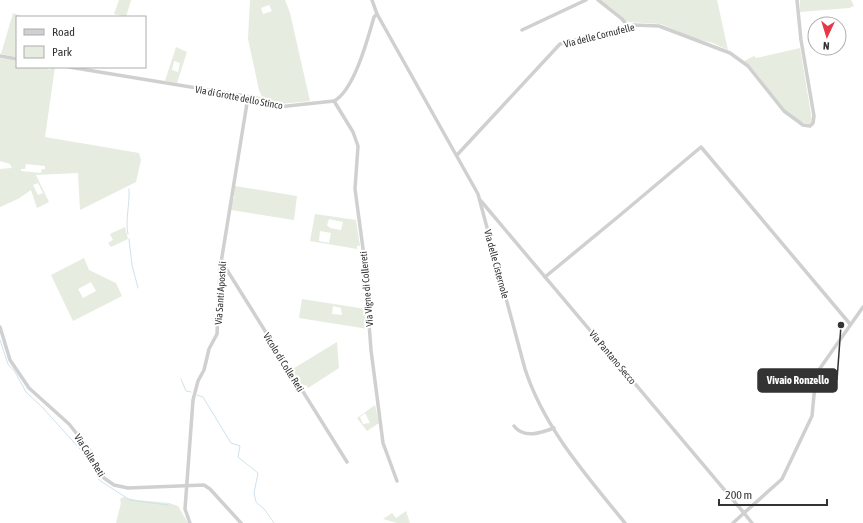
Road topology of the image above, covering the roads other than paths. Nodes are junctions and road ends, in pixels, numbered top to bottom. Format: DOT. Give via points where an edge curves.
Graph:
graph roads {
  1 [pos="372,0"];
  2 [pos="586,0"];
  3 [pos="598,0"];
  4 [pos="797,0"];
  5 [pos="378,14"];
  6 [pos="628,26"];
  7 [pos="522,30"];
  8 [pos="0,56"];
  9 [pos="16,59"];
  10 [pos="75,68"];
  11 [pos="248,97"];
  12 [pos="334,101"];
  13 [pos="457,155"];
  14 [pos="481,201"];
  15 [pos="222,262"];
  16 [pos="545,277"];
  17 [pos="863,307"];
  18 [pos="850,324"];
  19 [pos="0,327"];
  20 [pos="514,426"];
  21 [pos="554,428"];
  22 [pos="347,462"];
  23 [pos="397,481"];
  24 [pos="188,485"];
  25 [pos="744,514"];
  26 [pos="190,523"];
  27 [pos="241,523"];
  28 [pos="625,523"];
  29 [pos="732,523"];
  30 [pos="752,523"];
  1 -- 5 [label="street, Via delle Cisternole"];
  2 -- 7 [label="street"];
  3 -- 6 [label="street"];
  4 -- 6 [label="street, Via delle Cornufelle" via="814,122 811,126 796,121 782,109 746,65 722,49 659,26"];
  5 -- 12 [label="street" via="374,17 357,69"];
  5 -- 13 [label="street, Via delle Cisternole"];
  6 -- 13 [label="street, Via delle Cornufelle" via="560,44"];
  8 -- 9 [label="street"];
  10 -- 11 [label="street, Via di Grotte dello Stinco"];
  11 -- 12 [label="street, Via di Grotte dello Stinco" via="278,106"];
  11 -- 15 [label="street, Via Santi Apostoli"];
  12 -- 23 [label="street, Via Vigne di Collereti" via="353,132 358,146 355,189 364,256 372,357 383,443"];
  13 -- 14 [label="street, Via delle Cisternole"];
  14 -- 16 [label="street, Via Pantano Secco"];
  14 -- 21 [label="street, Via delle Cisternole" via="528,376 535,397"];
  15 -- 22 [label="street, Vicolo di Colle Reti"];
  15 -- 24 [label="street, Via Santi Apostoli" via="217,334 209,349 193,400"];
  16 -- 18 [label="street" via="700,147"];
  16 -- 25 [label="street, Via Pantano Secco"];
  17 -- 18 [label="street"];
  18 -- 25 [label="street" via="816,374 812,416 782,479"];
  19 -- 24 [label="street, Via Colle Reti" via="10,358 21,377 34,394 69,424 89,449 105,479 126,488"];
  20 -- 21 [label="street" via="524,434 536,434"];
  21 -- 28 [label="street, Via delle Cisternole" via="574,459"];
  24 -- 26 [label="street, Via Santi Apostoli" via="185,512"];
  24 -- 27 [label="street, Via Colle Reti" via="201,484 207,487"];
  25 -- 29 [label="street"];
  25 -- 30 [label="street"];
}
